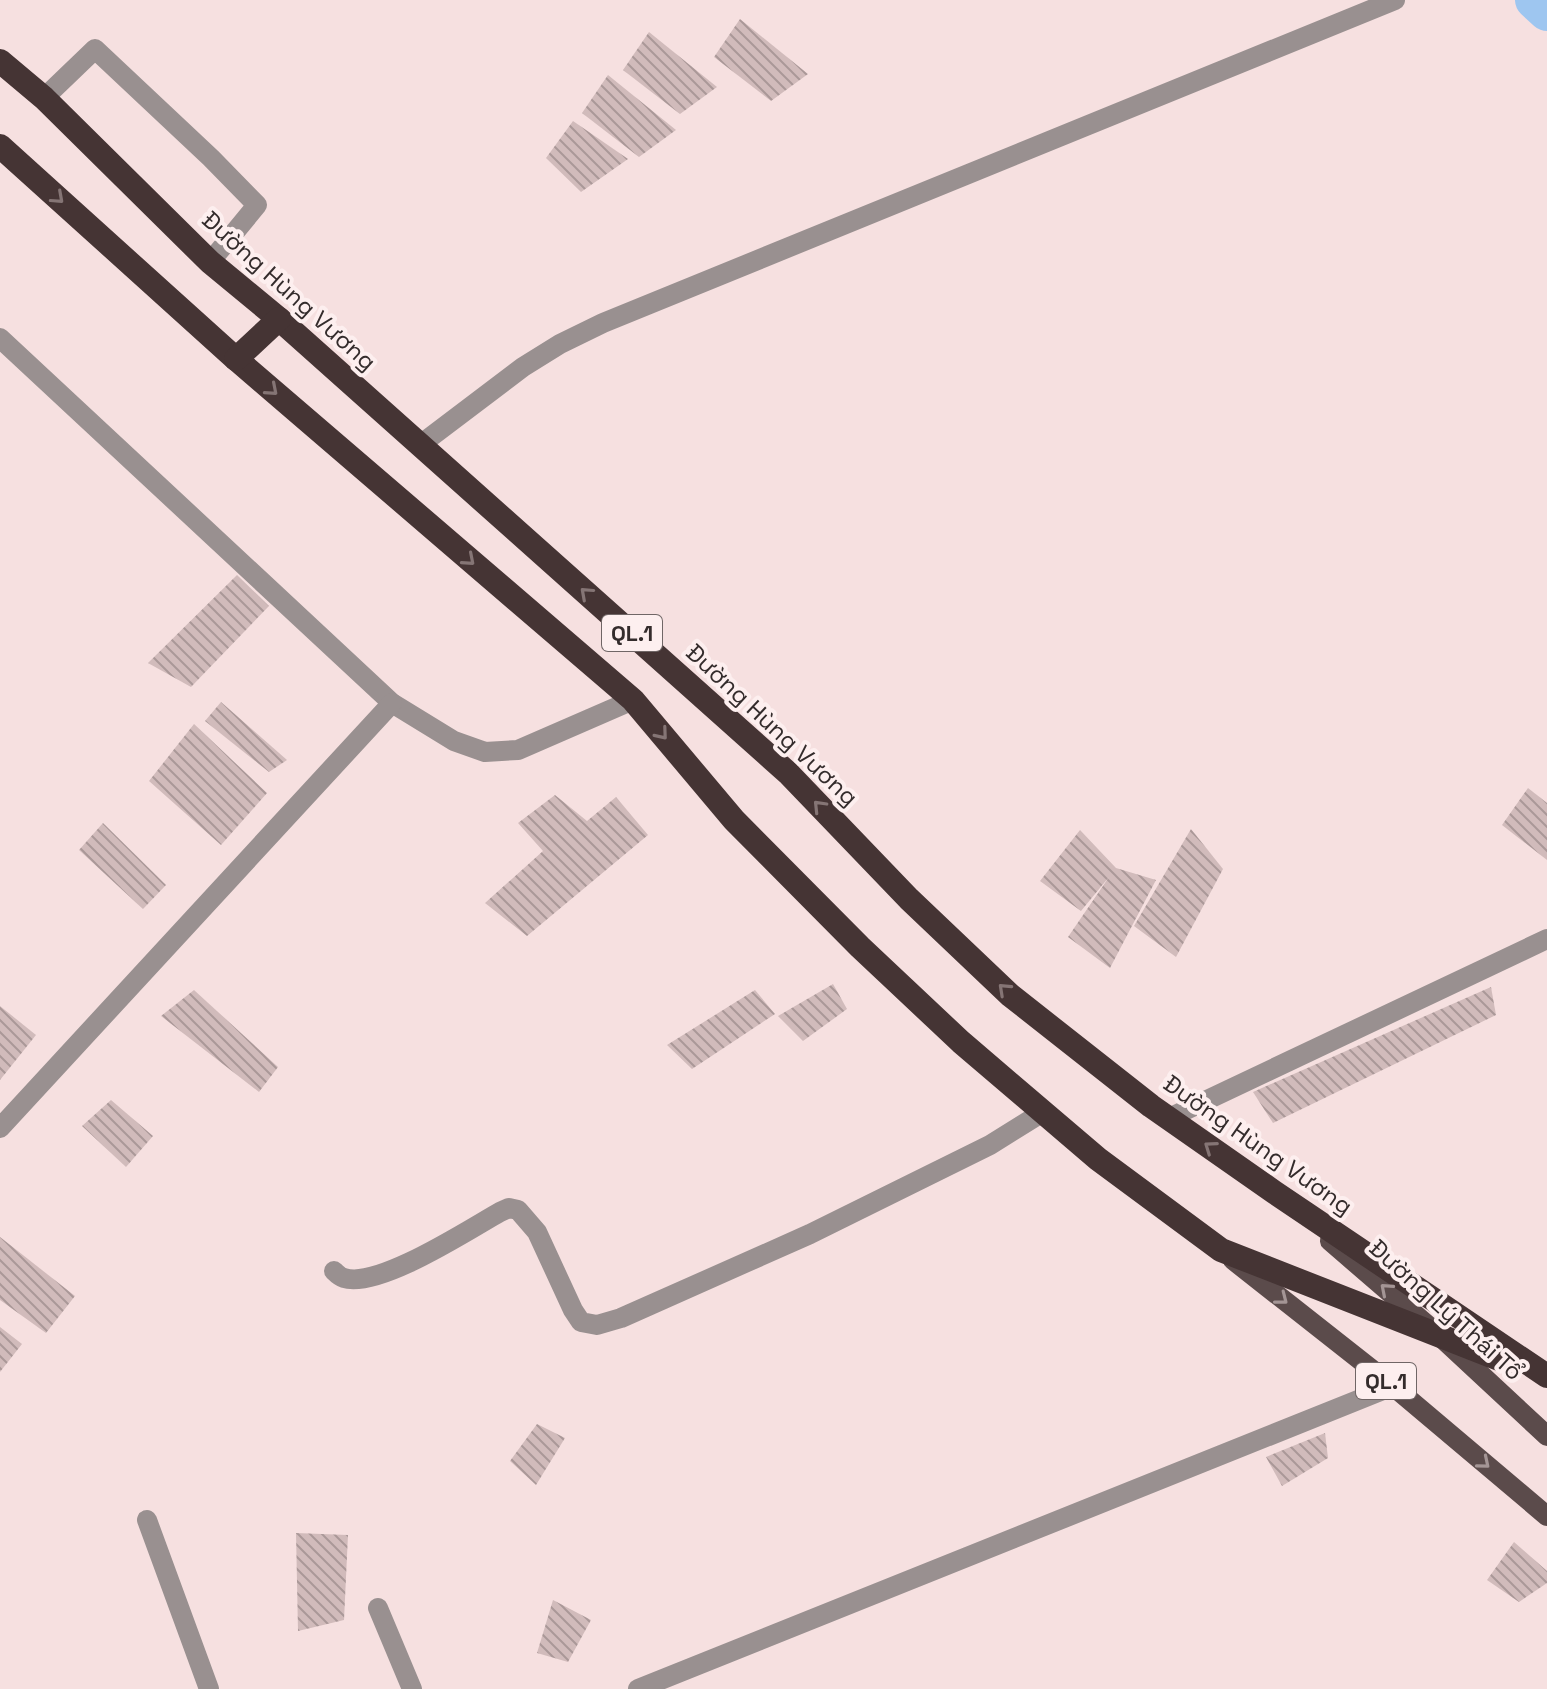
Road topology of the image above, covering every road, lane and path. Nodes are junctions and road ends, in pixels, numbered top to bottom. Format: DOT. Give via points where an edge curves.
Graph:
graph roads {
  1 [pos="1395,0"];
  2 [pos="0,61"];
  3 [pos="44,98"];
  4 [pos="0,146"];
  5 [pos="210,262"];
  6 [pos="279,319"];
  7 [pos="3,347"];
  8 [pos="236,359"];
  9 [pos="420,445"];
  10 [pos="633,700"];
  11 [pos="392,703"];
  12 [pos="1547,939"];
  13 [pos="1043,1112"];
  14 [pos="1169,1118"];
  15 [pos="0,1128"];
  16 [pos="1274,1192"];
  17 [pos="1221,1250"];
  18 [pos="334,1271"];
  19 [pos="1440,1336"];
  20 [pos="1547,1377"];
  21 [pos="1393,1386"];
  22 [pos="1547,1436"];
  23 [pos="1547,1516"];
  24 [pos="147,1520"];
  25 [pos="378,1608"];
  26 [pos="209,1689"];
  27 [pos="412,1689"];
  28 [pos="638,1689"];
  1 -- 9 [label="street" via="603,323 523,367"];
  2 -- 3 [label="highway, Đường Hùng Vương / QL.1"];
  3 -- 5 [label="highway, Đường Hùng Vương / QL.1"];
  3 -- 5 [label="street" via="95,49 211,158 257,205"];
  4 -- 8 [label="highway, Đường Hùng Vương / QL.1, one-way"];
  5 -- 6 [label="highway, Đường Hùng Vương / QL.1"];
  6 -- 8 [label="highway"];
  6 -- 9 [label="highway, Đường Hùng Vương / QL.1"];
  7 -- 11 [label="street"];
  8 -- 10 [label="highway, Đường Hùng Vương / QL.1, one-way"];
  14 -- 9 [label="highway, Đường Hùng Vương / QL.1, one-way" via="1010,995 788,773"];
  10 -- 11 [label="street" via="518,750 485,752 454,741"];
  10 -- 13 [label="highway, Đường Hùng Vương / QL.1, one-way" via="734,820 860,947"];
  11 -- 15 [label="street"];
  12 -- 14 [label="street"];
  13 -- 17 [label="highway, Đường Hùng Vương / QL.1"];
  13 -- 18 [label="street" via="990,1145 810,1234 597,1325 581,1322 537,1232 518,1210 509,1208 378,1275 342,1278"];
  16 -- 14 [label="highway, Đường Hùng Vương / QL.1, one-way"];
  19 -- 16 [label="main road, Đường Lý Thái Tổ / QL.1, one-way"];
  16 -- 20 [label="highway, Đường Hùng Vương / QL.1"];
  17 -- 19 [label="highway, Đường Hùng Vương / QL.1"];
  17 -- 21 [label="main road, QL.1, one-way"];
  19 -- 20 [label="highway, Đường Hùng Vương / QL.1"];
  19 -- 22 [label="main road, Đường Lý Thái Tổ / QL.1"];
  21 -- 23 [label="main road, QL.1, one-way"];
  21 -- 28 [label="street"];
  24 -- 26 [label="street"];
  25 -- 27 [label="street"];
}
